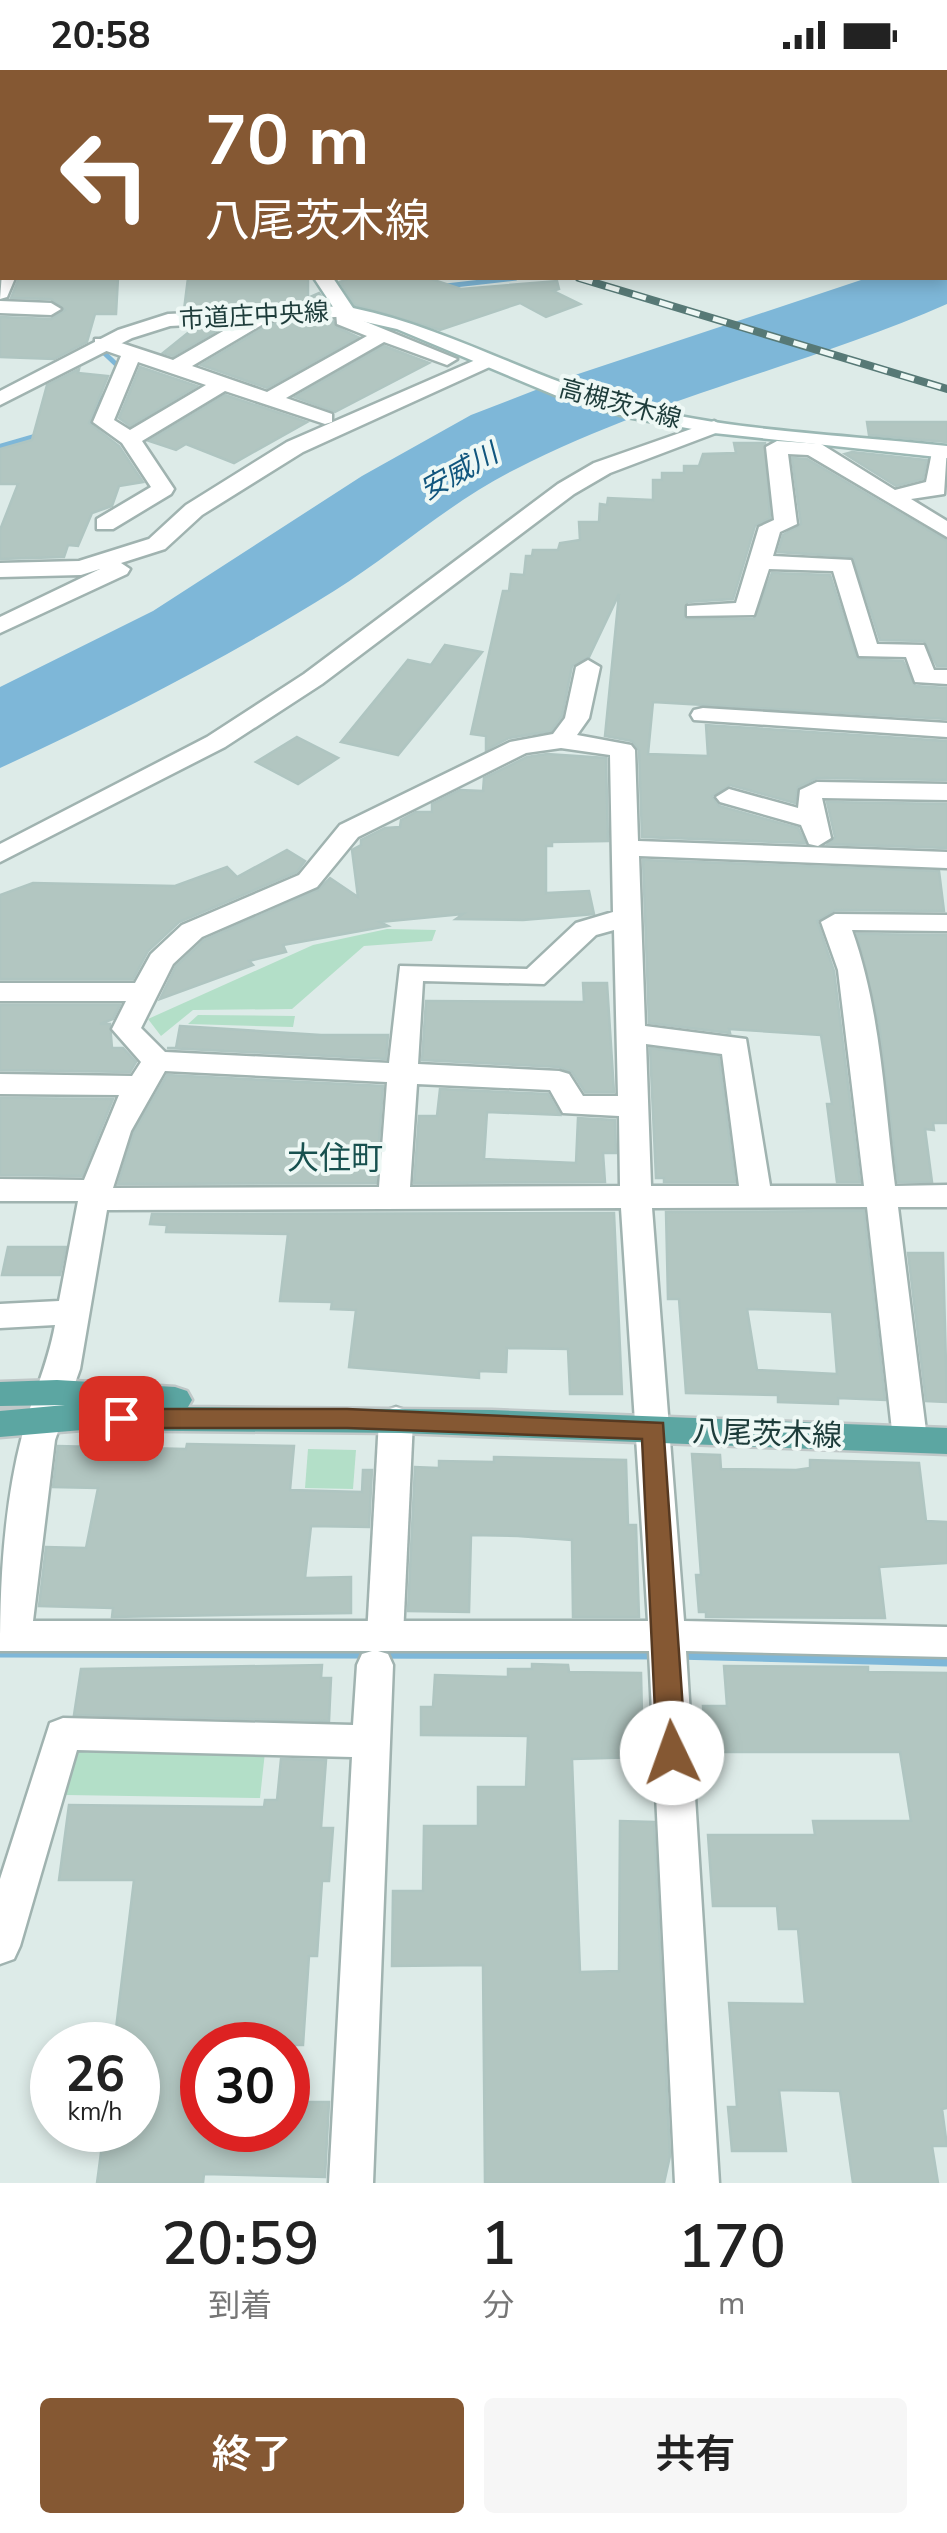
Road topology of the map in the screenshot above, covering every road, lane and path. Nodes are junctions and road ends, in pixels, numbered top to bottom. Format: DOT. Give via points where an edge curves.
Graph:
graph roads {
  1 [pos="325,280"];
  2 [pos="0,307"];
  3 [pos="50,308"];
  4 [pos="346,312"];
  5 [pos="268,313"];
  6 [pos="384,334"];
  7 [pos="104,343"];
  8 [pos="132,353"];
  9 [pos="447,359"];
  10 [pos="487,361"];
  11 [pos="178,366"];
  12 [pos="224,382"];
  13 [pos="273,397"];
  14 [pos="0,399"];
  15 [pos="325,418"];
  16 [pos="714,427"];
  17 [pos="130,438"];
  18 [pos="945,452"];
  19 [pos="897,497"];
  20 [pos="105,524"];
  21 [pos="947,530"];
  22 [pos="157,544"];
  23 [pos="760,562"];
  24 [pos="0,570"];
  25 [pos="694,611"];
  26 [pos="0,626"];
  27 [pos="588,667"];
  28 [pos="947,677"];
  29 [pos="703,715"];
  30 [pos="947,730"];
  31 [pos="561,740"];
  32 [pos="947,792"];
  33 [pos="729,797"];
  34 [pos="812,820"];
  35 [pos="626,848"];
  36 [pos="0,854"];
  37 [pos="823,855"];
  38 [pos="947,860"];
  39 [pos="626,917"];
  40 [pos="947,923"];
  41 [pos="0,992"];
  42 [pos="145,992"];
  43 [pos="630,1033"];
  44 [pos="157,1061"];
  45 [pos="403,1071"];
  46 [pos="0,1084"];
  47 [pos="138,1086"];
  48 [pos="633,1106"];
  49 [pos="0,1190"];
  50 [pos="94,1195"];
  51 [pos="636,1196"];
  52 [pos="756,1196"];
  53 [pos="882,1196"];
  54 [pos="947,1196"];
  55 [pos="394,1198"];
  56 [pos="72,1312"];
  57 [pos="0,1316"];
  58 [pos="0,1394"];
  59 [pos="51,1404"];
  60 [pos="396,1420"];
  61 [pos="0,1424"];
  62 [pos="654,1430"];
  63 [pos="910,1439"];
  64 [pos="947,1441"];
  65 [pos="6,1636"];
  66 [pos="664,1636"];
  67 [pos="947,1642"];
  68 [pos="380,1651"];
  69 [pos="372,1741"];
  70 [pos="15,1846"];
  71 [pos="0,1946"];
  72 [pos="352,2183"];
  73 [pos="697,2183"];
  1 -- 4 [label="street"];
  2 -- 3 [label="street"];
  4 -- 5 [label="street, 市道庄中央線"];
  4 -- 6 [label="street" via="344,320"];
  4 -- 10 [label="street, 高槻茨木線" via="403,324"];
  5 -- 7 [label="street, 市道庄中央線" via="168,320"];
  5 -- 11 [label="street"];
  6 -- 9 [label="street"];
  6 -- 13 [label="street"];
  7 -- 8 [label="street"];
  7 -- 14 [label="street, 市道庄中央線"];
  8 -- 11 [label="street"];
  8 -- 17 [label="street" via="103,422"];
  10 -- 16 [label="street, 高槻茨木線" via="627,411"];
  10 -- 22 [label="street" via="295,447 194,510"];
  11 -- 12 [label="street"];
  12 -- 13 [label="street"];
  12 -- 17 [label="street"];
  13 -- 15 [label="street"];
  16 -- 18 [label="street, 高槻茨木線"];
  16 -- 36 [label="street" via="578,482 232,732"];
  17 -- 20 [label="street" via="163,489"];
  18 -- 19 [label="street" via="936,489"];
  19 -- 21 [label="street"];
  19 -- 23 [label="street" via="812,448 776,447 786,524 770,528"];
  22 -- 24 [label="street" via="81,568"];
  22 -- 26 [label="street" via="90,586"];
  23 -- 25 [label="street" via="746,610"];
  23 -- 28 [label="street" via="844,565 867,650 916,650 924,677"];
  27 -- 31 [label="street" via="578,718"];
  29 -- 30 [label="street"];
  31 -- 35 [label="street" via="622,750"];
  31 -- 42 [label="street" via="512,750 349,831 308,881 192,930 161,960"];
  32 -- 34 [label="street" via="817,790 809,795"];
  33 -- 34 [label="street"];
  34 -- 37 [label="street"];
  35 -- 37 [label="street"];
  35 -- 39 [label="street"];
  37 -- 38 [label="street"];
  39 -- 43 [label="street"];
  39 -- 45 [label="street" via="586,929 534,978 410,972"];
  40 -- 53 [label="street" via="835,922 852,970"];
  41 -- 42 [label="street"];
  42 -- 44 [label="street" via="126,1029"];
  43 -- 48 [label="street"];
  43 -- 52 [label="street" via="736,1046"];
  44 -- 45 [label="street"];
  44 -- 47 [label="street"];
  45 -- 48 [label="street" via="559,1082 574,1106"];
  45 -- 55 [label="street"];
  46 -- 47 [label="street"];
  47 -- 50 [label="street" via="104,1153"];
  48 -- 51 [label="street"];
  49 -- 50 [label="street"];
  50 -- 55 [label="street"];
  50 -- 56 [label="street"];
  51 -- 52 [label="street"];
  51 -- 55 [label="street"];
  51 -- 62 [label="street"];
  52 -- 53 [label="street"];
  53 -- 54 [label="street"];
  53 -- 63 [label="street"];
  56 -- 57 [label="street"];
  56 -- 59 [label="street"];
  58 -- 59 [label="main road, 八尾茨木線"];
  59 -- 60 [label="main road, 八尾茨木線" via="198,1421"];
  59 -- 61 [label="main road, 八尾茨木線"];
  59 -- 65 [label="street"];
  60 -- 62 [label="main road, 八尾茨木線"];
  60 -- 68 [label="street"];
  62 -- 63 [label="main road, 八尾茨木線"];
  62 -- 66 [label="street"];
  63 -- 64 [label="main road, 八尾茨木線"];
  65 -- 68 [label="street"];
  66 -- 67 [label="street"];
  66 -- 68 [label="street"];
  66 -- 73 [label="street"];
  68 -- 69 [label="street"];
  69 -- 70 [label="street" via="63,1734"];
  69 -- 72 [label="street"];
  70 -- 71 [label="street"];
}
